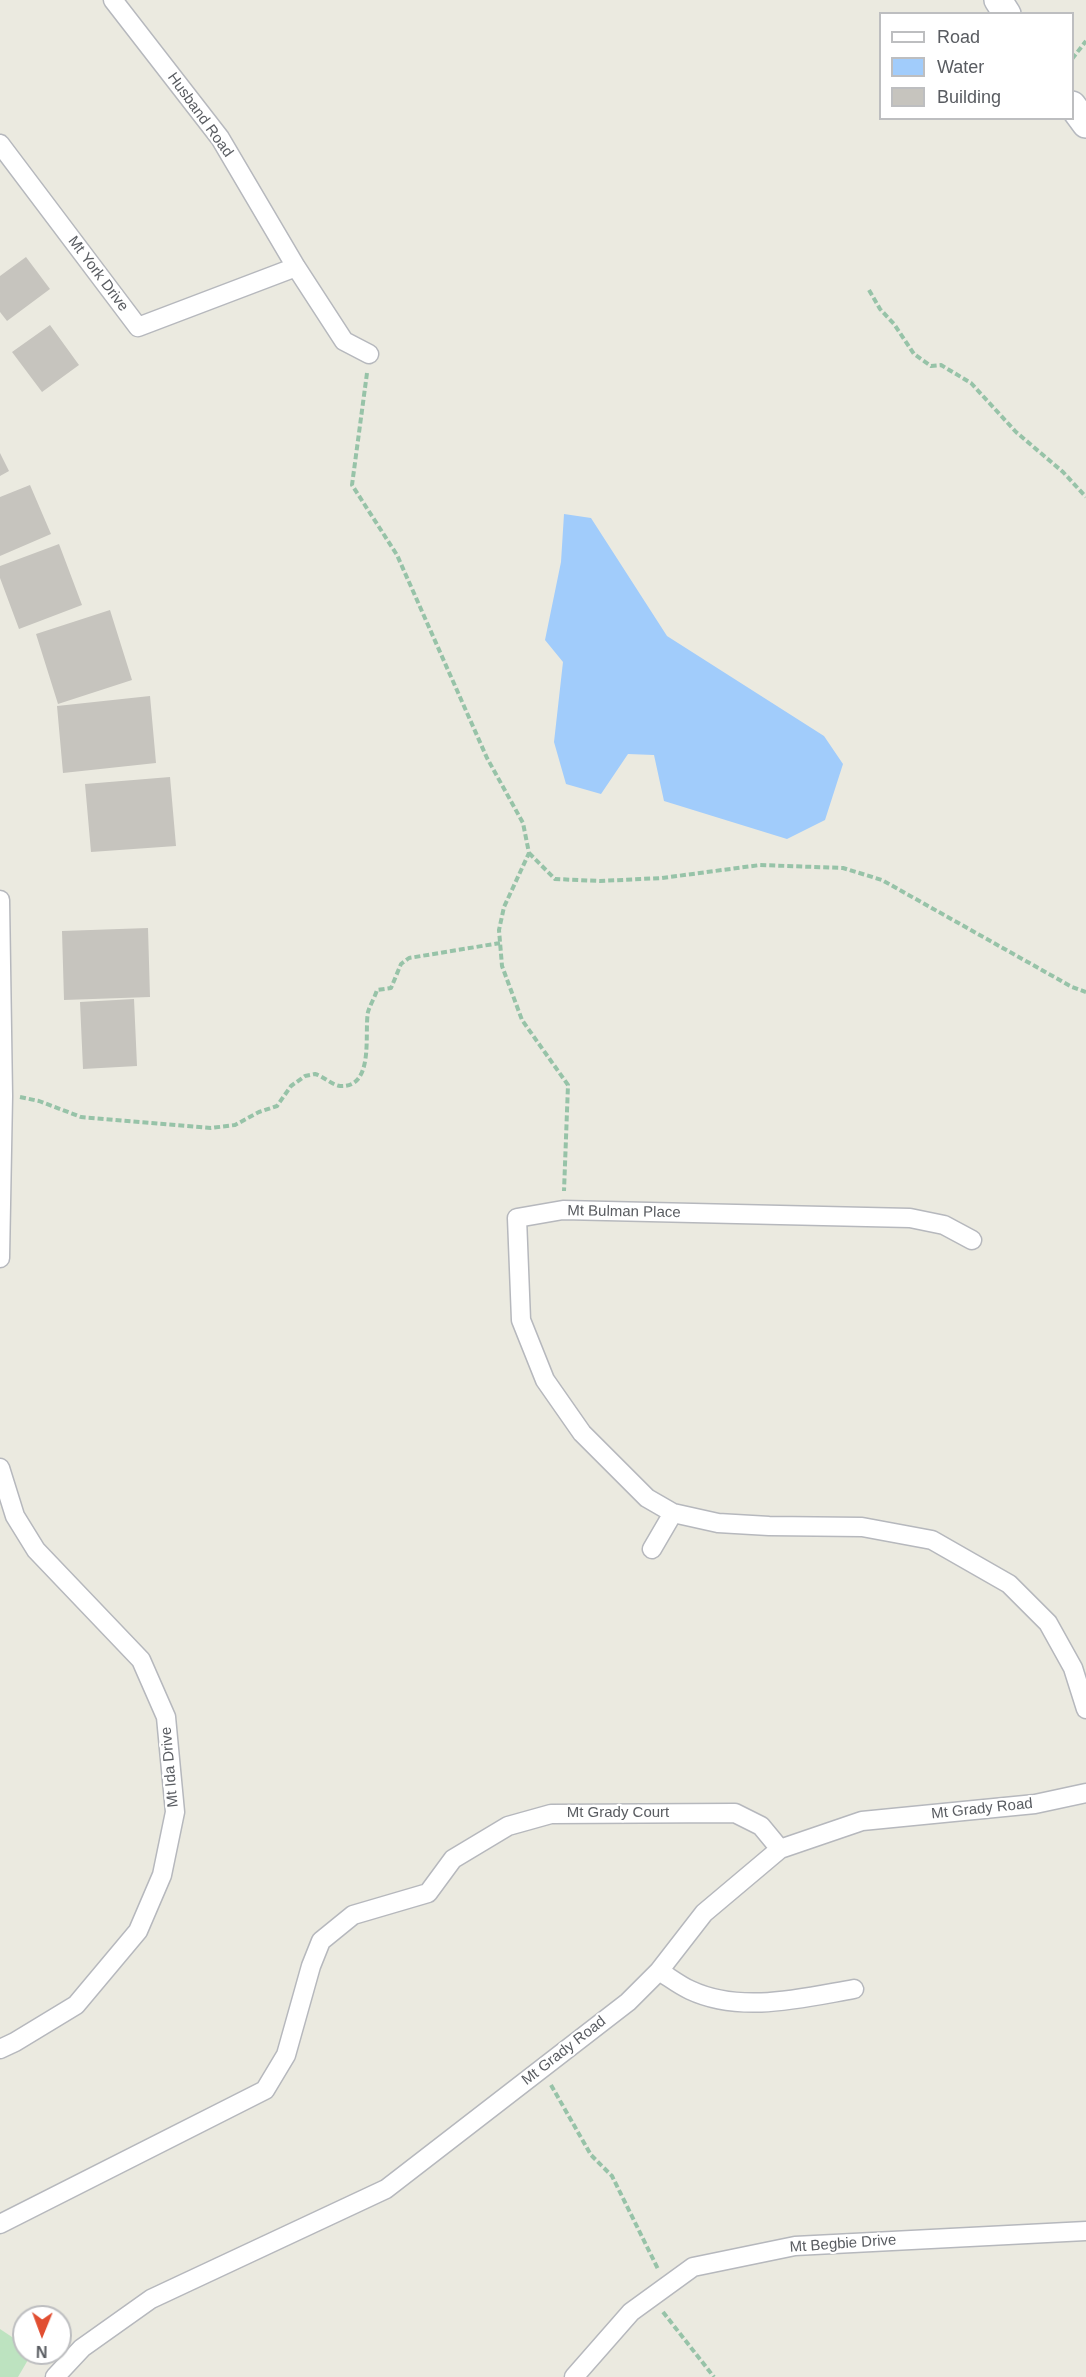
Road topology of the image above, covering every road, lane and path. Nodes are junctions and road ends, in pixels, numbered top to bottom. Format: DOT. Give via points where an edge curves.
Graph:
graph roads {
  1 [pos="113,0"];
  2 [pos="1086,41"];
  3 [pos="1074,56"];
  4 [pos="1074,108"];
  5 [pos="1086,124"];
  6 [pos="0,144"];
  7 [pos="296,267"];
  8 [pos="869,290"];
  9 [pos="369,354"];
  10 [pos="1086,497"];
  11 [pos="529,853"];
  12 [pos="0,900"];
  13 [pos="500,943"];
  14 [pos="1086,992"];
  15 [pos="18,1096"];
  16 [pos="563,1210"];
  17 [pos="972,1240"];
  18 [pos="0,1258"];
  19 [pos="0,1468"];
  20 [pos="673,1513"];
  21 [pos="652,1549"];
  22 [pos="1086,1709"];
  23 [pos="1086,1793"];
  24 [pos="780,1849"];
  25 [pos="658,1971"];
  26 [pos="854,1989"];
  27 [pos="0,2049"];
  28 [pos="541,2069"];
  29 [pos="0,2224"];
  30 [pos="1086,2231"];
  31 [pos="666,2286"];
  32 [pos="651,2297"];
  33 [pos="55,2377"];
  34 [pos="574,2377"];
  35 [pos="714,2377"];
  1 -- 7 [label="street, Husband Road" via="220,138"];
  2 -- 3 [label="path"];
  4 -- 5 [label="street"];
  6 -- 7 [label="street, Mt York Drive" via="138,327"];
  7 -- 9 [label="street, Husband Road" via="344,341"];
  8 -- 10 [label="path" via="914,354 971,383 1016,432"];
  9 -- 11 [label="path" via="352,485 397,555 487,758 523,823"];
  11 -- 13 [label="path" via="504,907"];
  11 -- 14 [label="path" via="555,879 588,881 662,878 760,865 843,868 882,880"];
  12 -- 18 [label="street"];
  13 -- 15 [label="path" via="409,958 401,964 391,988 378,990 368,1012 367,1053 361,1074 353,1083 337,1086 315,1074 305,1076 291,1086 277,1106 235,1125 211,1128 81,1117"];
  13 -- 16 [label="path" via="502,966 522,1020 568,1085"];
  16 -- 17 [label="street, Mt Bulman Place" via="910,1218 944,1225"];
  16 -- 20 [label="street, Mt Bulman Place" via="518,1218 521,1320 544,1380 582,1433 647,1498"];
  19 -- 27 [label="street, Mt Ida Drive" via="15,1516 36,1550 141,1660 166,1717 175,1812 162,1875 138,1931 76,2005"];
  20 -- 21 [label="street"];
  20 -- 22 [label="street, Mt Bulman Place" via="718,1523 862,1527 932,1540 1010,1584 1048,1623 1073,1668"];
  23 -- 24 [label="street, Mt Grady Road" via="1035,1804 862,1821"];
  24 -- 25 [label="street, Mt Grady Road" via="704,1913"];
  24 -- 29 [label="street, Mt Grady Court" via="761,1826 735,1813 551,1814 508,1826 453,1859 428,1893 353,1915 321,1941 286,2055 265,2090"];
  25 -- 26 [label="street" via="691,1991 730,2001 779,2002"];
  25 -- 28 [label="street, Mt Grady Road" via="628,2002"];
  28 -- 31 [label="path" via="591,2155 612,2176"];
  28 -- 33 [label="street, Mt Grady Road" via="386,2189 151,2299 82,2348"];
  30 -- 31 [label="street, Mt Begbie Drive" via="795,2246 693,2267"];
  31 -- 32 [label="street, Mt Begbie Drive"];
  32 -- 34 [label="street, Mt Begbie Drive" via="631,2312"];
  32 -- 35 [label="path"];
}
